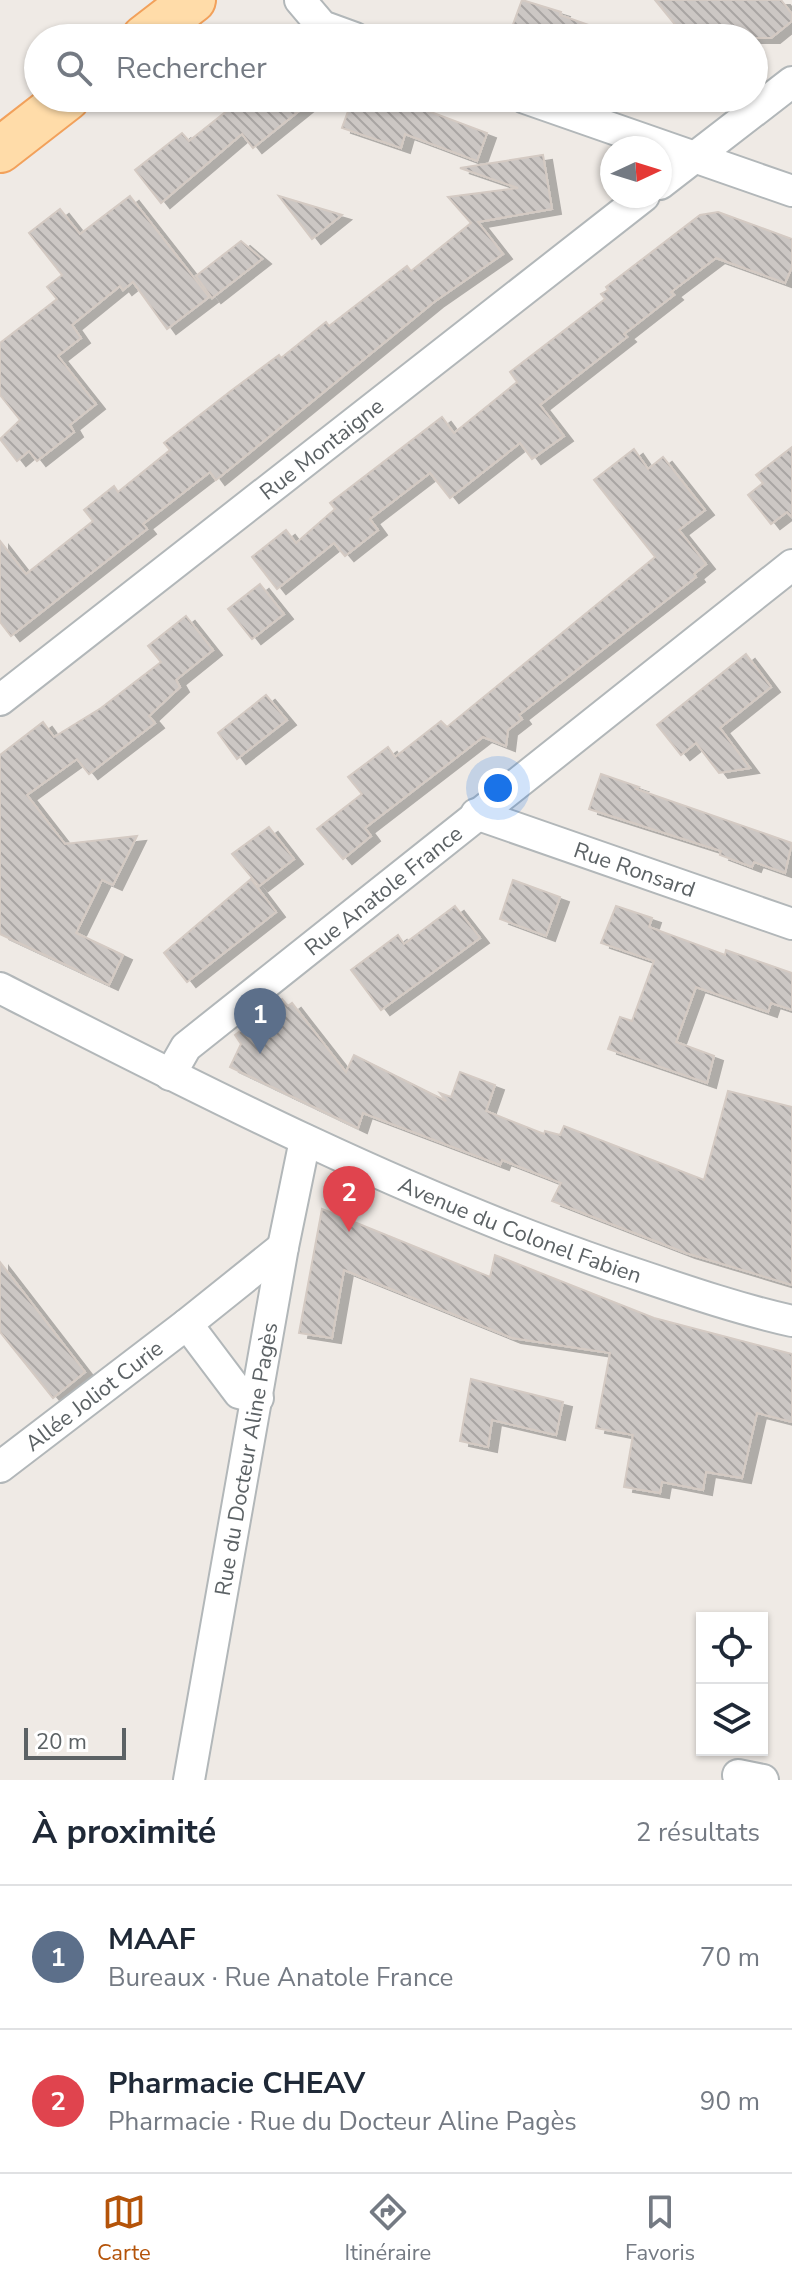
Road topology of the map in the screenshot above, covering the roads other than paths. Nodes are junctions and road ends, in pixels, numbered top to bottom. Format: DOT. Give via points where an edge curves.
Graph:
graph roads {
  1 [pos="193,0"];
  2 [pos="300,0"];
  3 [pos="162,24"];
  4 [pos="320,24"];
  5 [pos="792,82"];
  6 [pos="768,101"];
  7 [pos="49,112"];
  8 [pos="564,112"];
  9 [pos="753,112"];
  10 [pos="0,150"];
  11 [pos="694,158"];
  12 [pos="672,175"];
  13 [pos="792,191"];
  14 [pos="629,208"];
  15 [pos="792,565"];
  16 [pos="0,700"];
  17 [pos="476,814"];
  18 [pos="792,924"];
  19 [pos="0,988"];
  20 [pos="170,1075"];
  21 [pos="305,1140"];
  22 [pos="283,1247"];
  23 [pos="792,1321"];
  24 [pos="187,1324"];
  25 [pos="258,1398"];
  26 [pos="0,1467"];
  27 [pos="189,1780"];
  1 -- 3 [label="main road"];
  2 -- 4 [label="street"];
  5 -- 6 [label="street"];
  7 -- 10 [label="main road"];
  8 -- 11 [label="street"];
  9 -- 11 [label="street"];
  11 -- 12 [label="street"];
  11 -- 13 [label="street"];
  14 -- 16 [label="street, Rue Montaigne"];
  15 -- 17 [label="street, Rue Anatole France"];
  17 -- 18 [label="street, Rue Ronsard"];
  17 -- 20 [label="street, Rue Anatole France" via="186,1047"];
  19 -- 20 [label="street, Avenue du Colonel Fabien"];
  20 -- 21 [label="street, Avenue du Colonel Fabien"];
  21 -- 22 [label="street, Rue du Docteur Aline Pagès"];
  21 -- 23 [label="street, Avenue du Colonel Fabien" via="518,1233 737,1309"];
  22 -- 24 [label="street, Allée Joliot Curie"];
  22 -- 25 [label="street, Rue du Docteur Aline Pagès"];
  24 -- 25 [label="street" via="239,1393"];
  24 -- 26 [label="street, Allée Joliot Curie"];
  25 -- 27 [label="street, Rue du Docteur Aline Pagès"];
}
